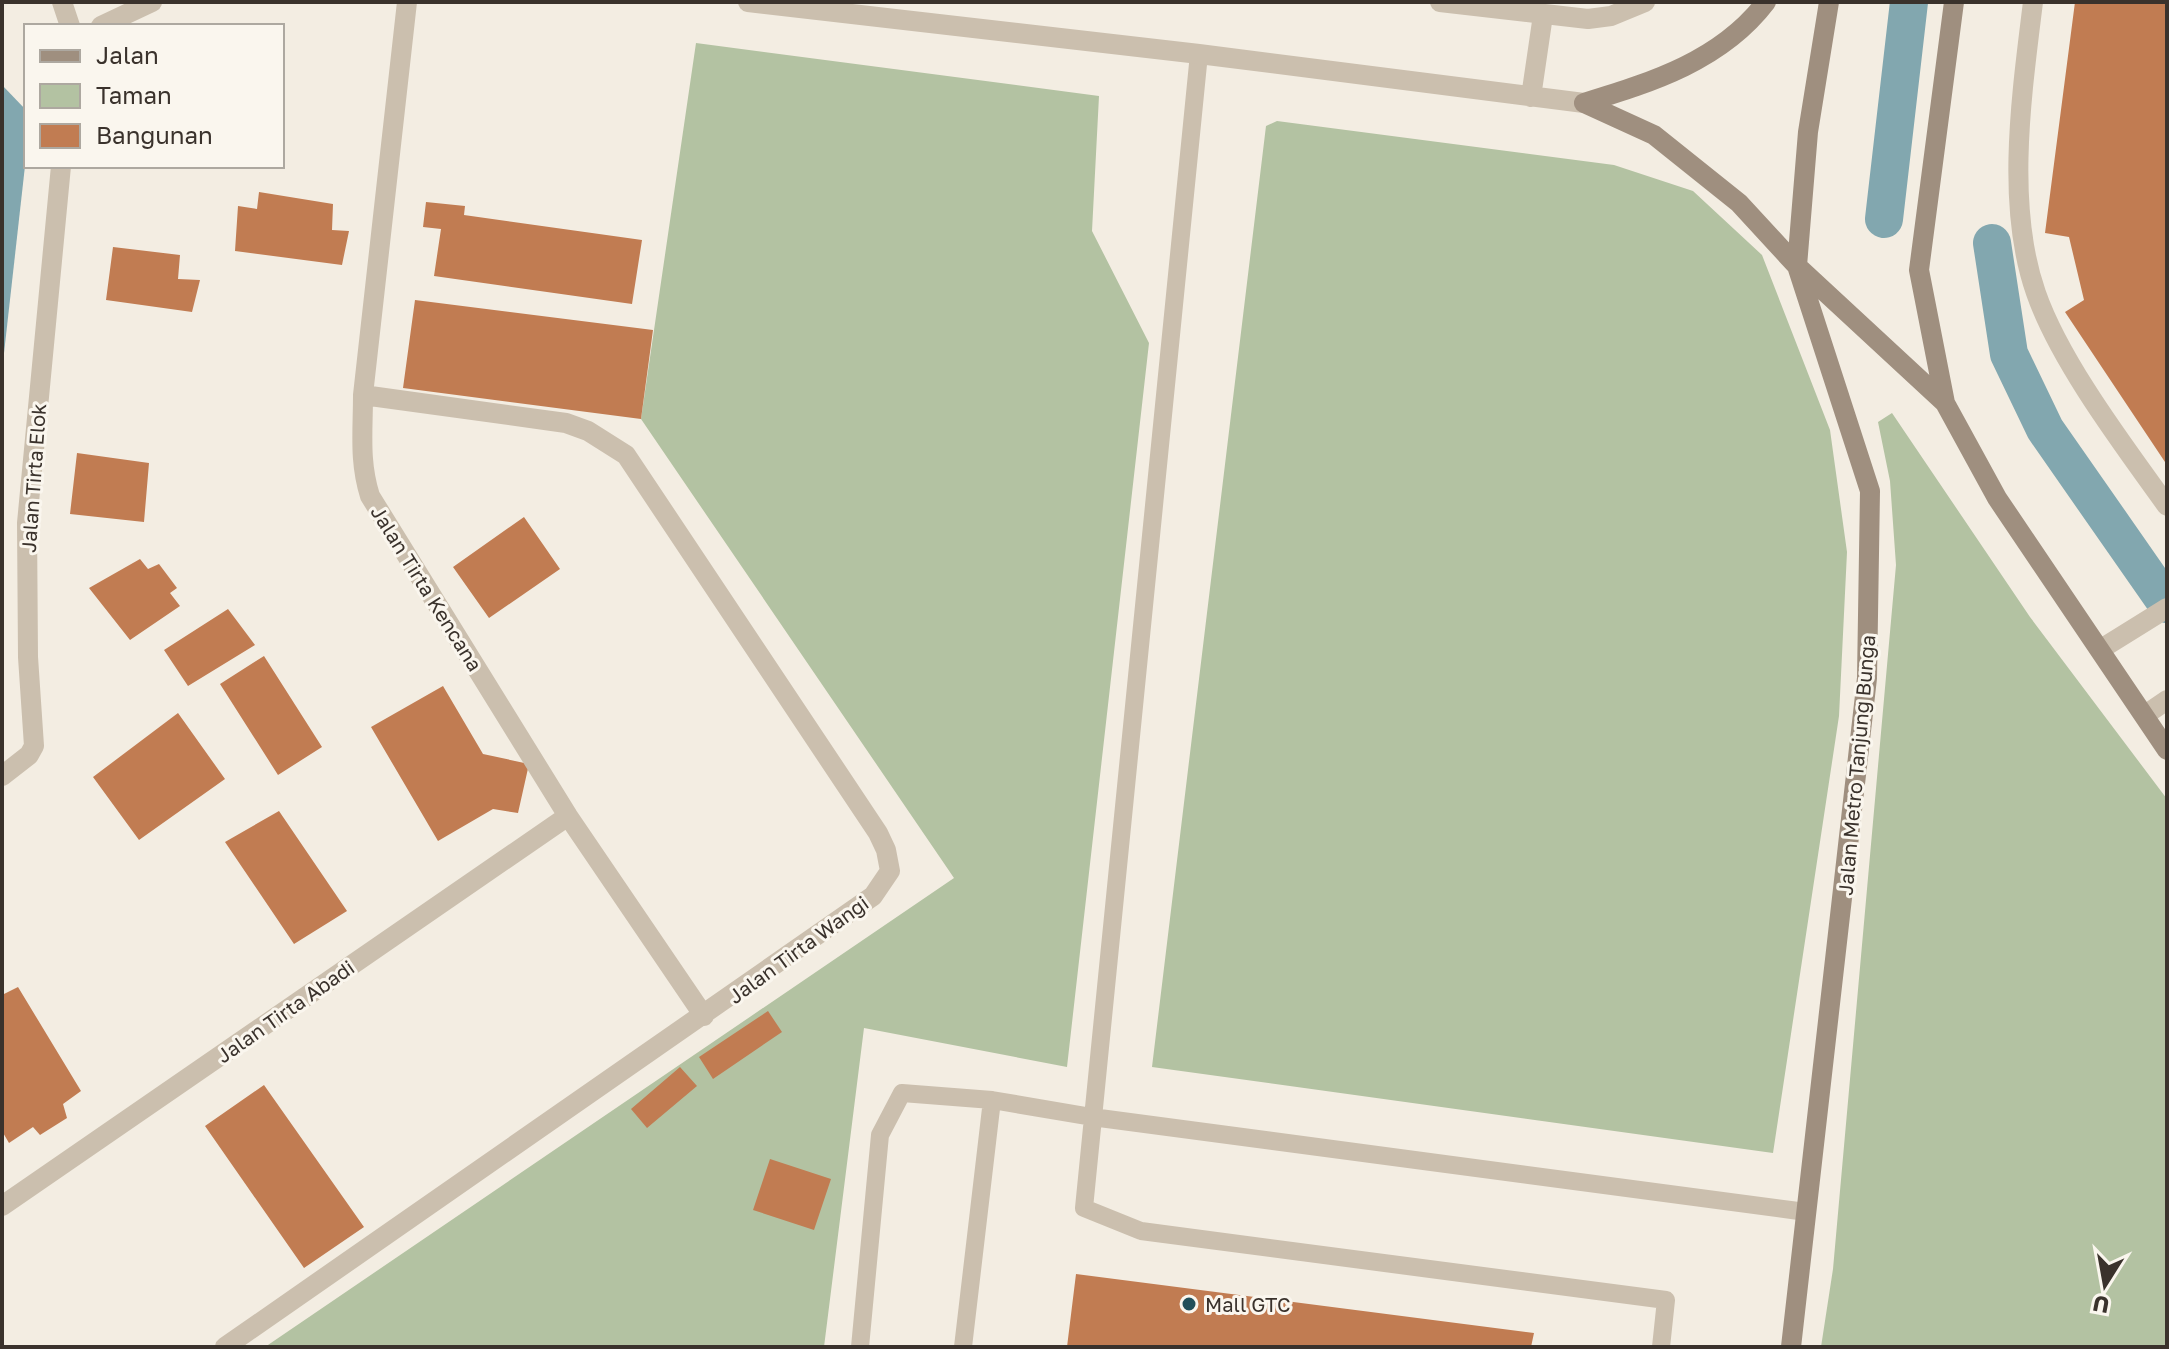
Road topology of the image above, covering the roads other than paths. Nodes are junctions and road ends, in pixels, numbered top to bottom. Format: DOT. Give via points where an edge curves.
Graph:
graph roads {
  1 [pos="62,2"];
  2 [pos="152,2"];
  3 [pos="407,2"];
  4 [pos="748,2"];
  5 [pos="1440,2"];
  6 [pos="1645,2"];
  7 [pos="1766,2"];
  8 [pos="1829,2"];
  9 [pos="1954,2"];
  10 [pos="2033,2"];
  11 [pos="1543,15"];
  12 [pos="69,24"];
  13 [pos="105,24"];
  14 [pos="1199,54"];
  15 [pos="1531,97"];
  16 [pos="1584,103"];
  17 [pos="61,168"];
  18 [pos="1797,266"];
  19 [pos="363,395"];
  20 [pos="1945,403"];
  21 [pos="2167,506"];
  22 [pos="2167,608"];
  23 [pos="2101,649"];
  24 [pos="2167,700"];
  25 [pos="2145,715"];
  26 [pos="2167,750"];
  27 [pos="2,776"];
  28 [pos="568,816"];
  29 [pos="704,1016"];
  30 [pos="992,1100"];
  31 [pos="1092,1117"];
  32 [pos="2,1206"];
  33 [pos="1806,1212"];
  34 [pos="225,1347"];
  35 [pos="860,1347"];
  36 [pos="963,1347"];
  37 [pos="1661,1347"];
  38 [pos="1791,1347"];
  1 -- 12 [label="street"];
  2 -- 13 [label="street"];
  3 -- 19 [label="street, Jalan Tirta Kencana"];
  4 -- 14 [label="street"];
  5 -- 11 [label="street"];
  6 -- 11 [label="street" via="1600,18"];
  7 -- 16 [label="main road" via="1731,39 1680,70"];
  8 -- 18 [label="main road, Jalan Metro Tanjung Bunga" via="1808,132"];
  9 -- 20 [label="main road" via="1919,270"];
  10 -- 21 [label="street" via="2018,156 2030,274 2052,329"];
  11 -- 15 [label="street"];
  14 -- 15 [label="street"];
  14 -- 31 [label="lane"];
  15 -- 16 [label="street"];
  16 -- 18 [label="main road" via="1632,123 1672,149 1739,203"];
  17 -- 27 [label="street, Jalan Tirta Elok" via="27,523 34,746"];
  18 -- 20 [label="main road"];
  18 -- 33 [label="main road, Jalan Metro Tanjung Bunga" via="1864,467 1872,511 1867,678"];
  19 -- 28 [label="street, Jalan Tirta Kencana" via="359,452 370,496"];
  19 -- 29 [label="street, Jalan Tirta Wangi" via="566,423 626,455 878,833 890,862 879,890"];
  20 -- 23 [label="main road" via="1997,498"];
  22 -- 23 [label="street"];
  23 -- 25 [label="main road"];
  24 -- 25 [label="street"];
  25 -- 26 [label="main road"];
  28 -- 29 [label="street, Jalan Tirta Kencana"];
  28 -- 32 [label="street, Jalan Tirta Abadi"];
  29 -- 34 [label="street, Jalan Tirta Wangi"];
  30 -- 31 [label="lane"];
  30 -- 35 [label="lane" via="902,1093 880,1135"];
  30 -- 36 [label="lane"];
  31 -- 33 [label="lane"];
  31 -- 37 [label="lane" via="1084,1208 1141,1231 1666,1300"];
  33 -- 38 [label="main road, Jalan Metro Tanjung Bunga"];
}
